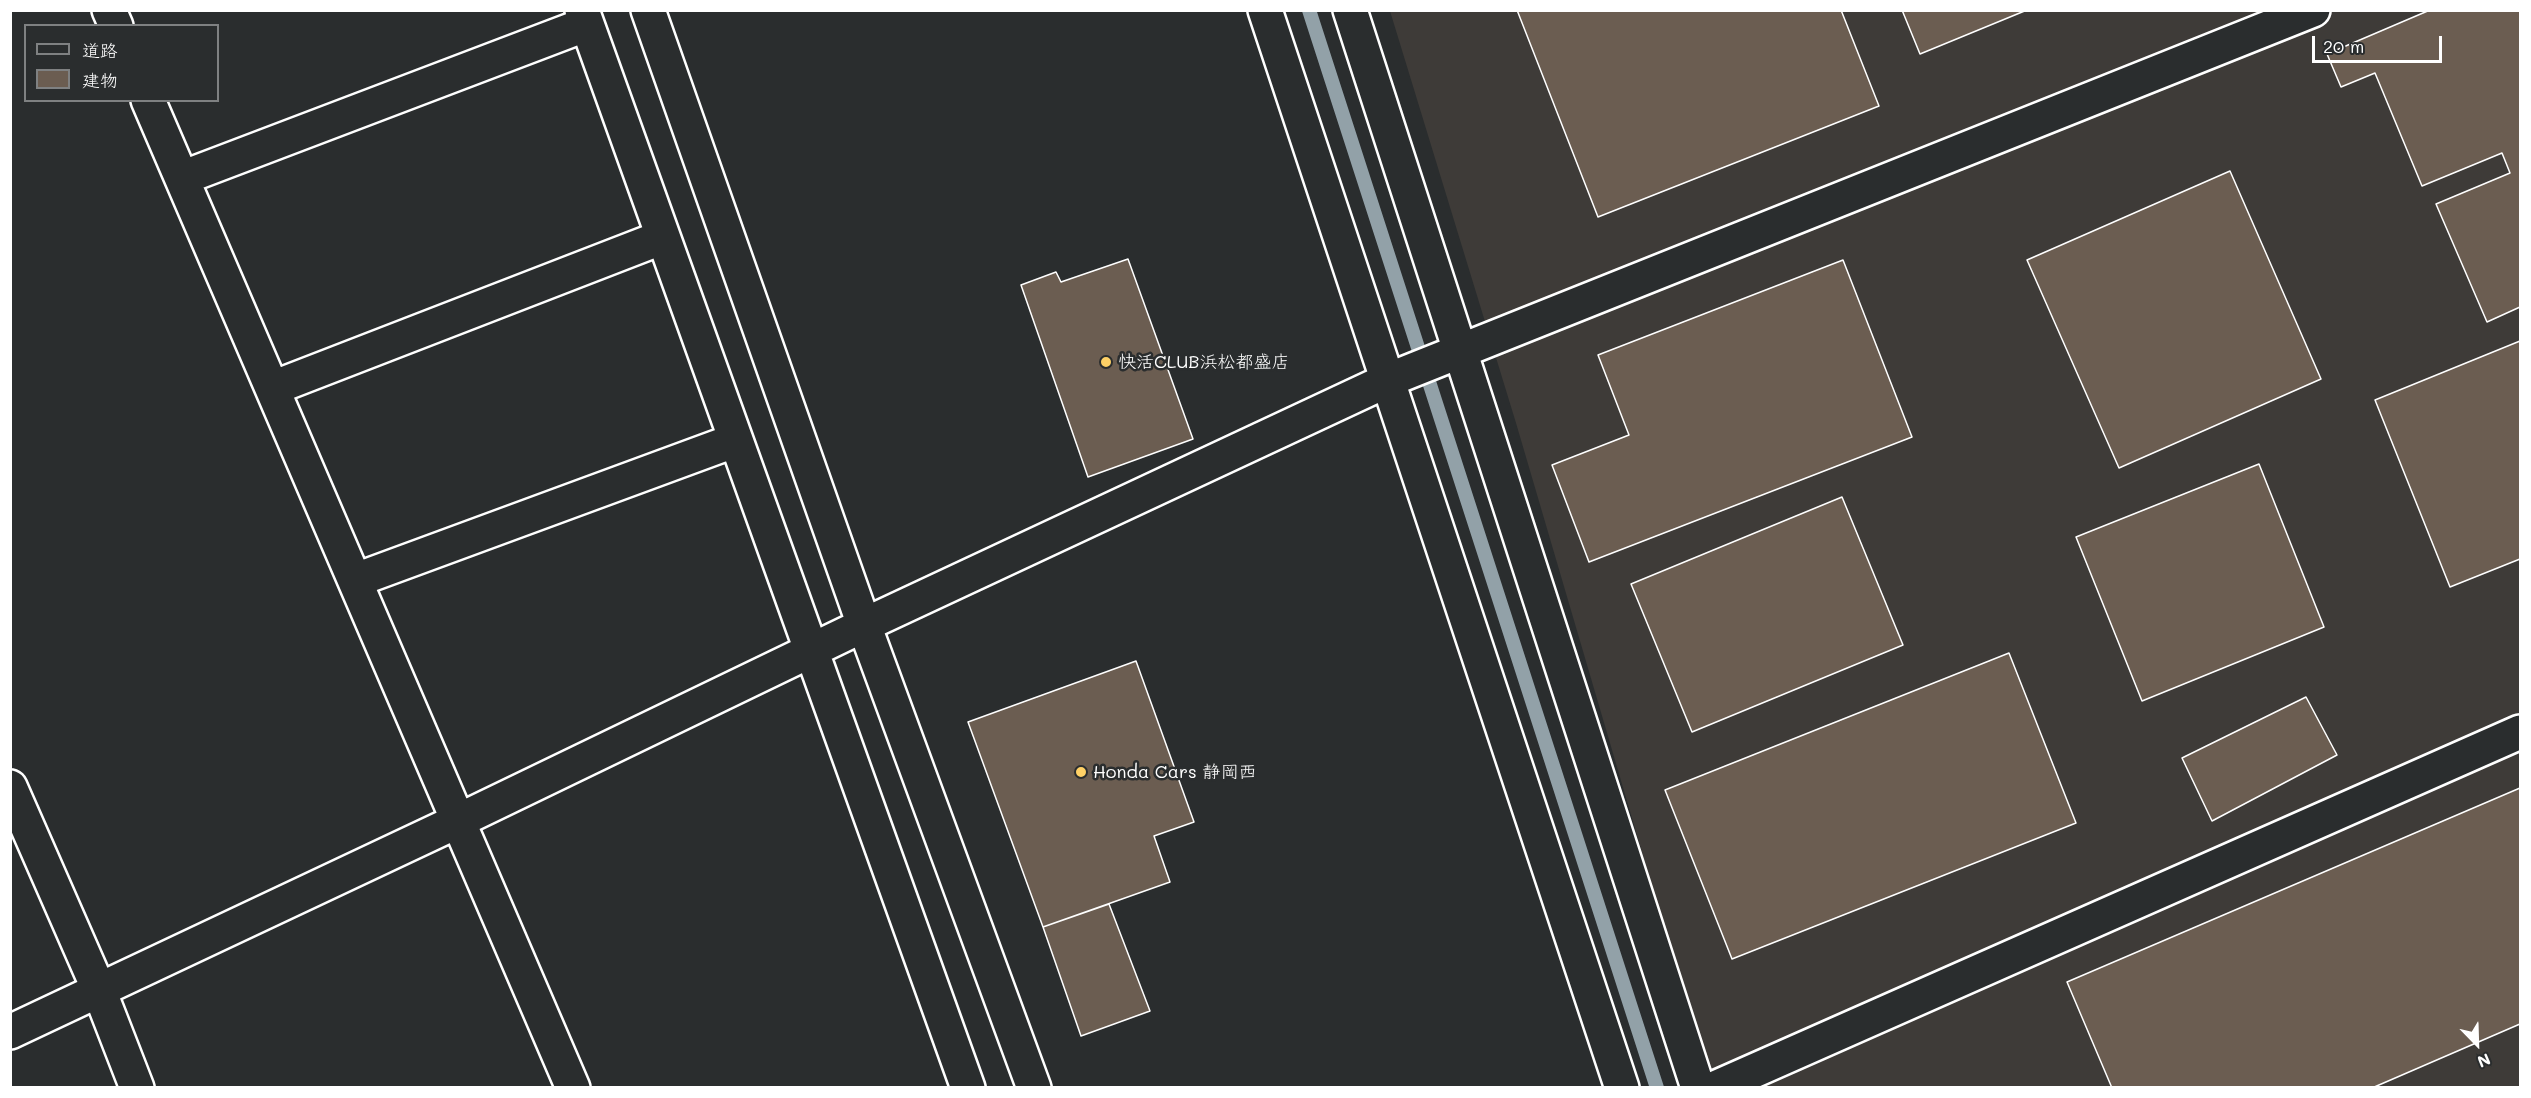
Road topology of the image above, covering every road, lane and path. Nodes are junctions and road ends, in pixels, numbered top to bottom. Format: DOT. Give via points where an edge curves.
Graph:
graph roads {
  1 [pos="109,10"];
  2 [pos="648,10"];
  3 [pos="1265,10"];
  4 [pos="1350,10"];
  5 [pos="2313,10"];
  6 [pos="585,17"];
  7 [pos="115,24"];
  8 [pos="149,102"];
  9 [pos="182,178"];
  10 [pos="663,237"];
  11 [pos="1460,350"];
  12 [pos="1388,380"];
  13 [pos="273,388"];
  14 [pos="736,440"];
  15 [pos="356,580"];
  16 [pos="864,625"];
  17 [pos="811,651"];
  18 [pos="2520,732"];
  19 [pos="10,787"];
  20 [pos="460,820"];
  21 [pos="99,990"];
  22 [pos="10,1032"];
  23 [pos="137,1088"];
  24 [pos="573,1088"];
  25 [pos="968,1088"];
  26 [pos="1034,1088"];
  27 [pos="1622,1088"];
  28 [pos="1698,1088"];
  29 [pos="1715,1088"];
  1 -- 7 [label="street"];
  2 -- 16 [label="street"];
  3 -- 12 [label="street"];
  4 -- 11 [label="street"];
  5 -- 11 [label="street"];
  6 -- 9 [label="street"];
  6 -- 10 [label="street"];
  8 -- 9 [label="street"];
  9 -- 13 [label="street"];
  10 -- 13 [label="street"];
  10 -- 14 [label="street"];
  11 -- 12 [label="street"];
  11 -- 28 [label="street"];
  12 -- 16 [label="street"];
  12 -- 27 [label="street"];
  13 -- 15 [label="street"];
  14 -- 15 [label="street"];
  14 -- 17 [label="street"];
  15 -- 20 [label="street"];
  16 -- 17 [label="street"];
  16 -- 26 [label="street"];
  17 -- 20 [label="street"];
  17 -- 25 [label="street"];
  18 -- 29 [label="street"];
  19 -- 21 [label="street"];
  20 -- 21 [label="street"];
  20 -- 24 [label="street"];
  21 -- 22 [label="street"];
  21 -- 23 [label="street"];
}
